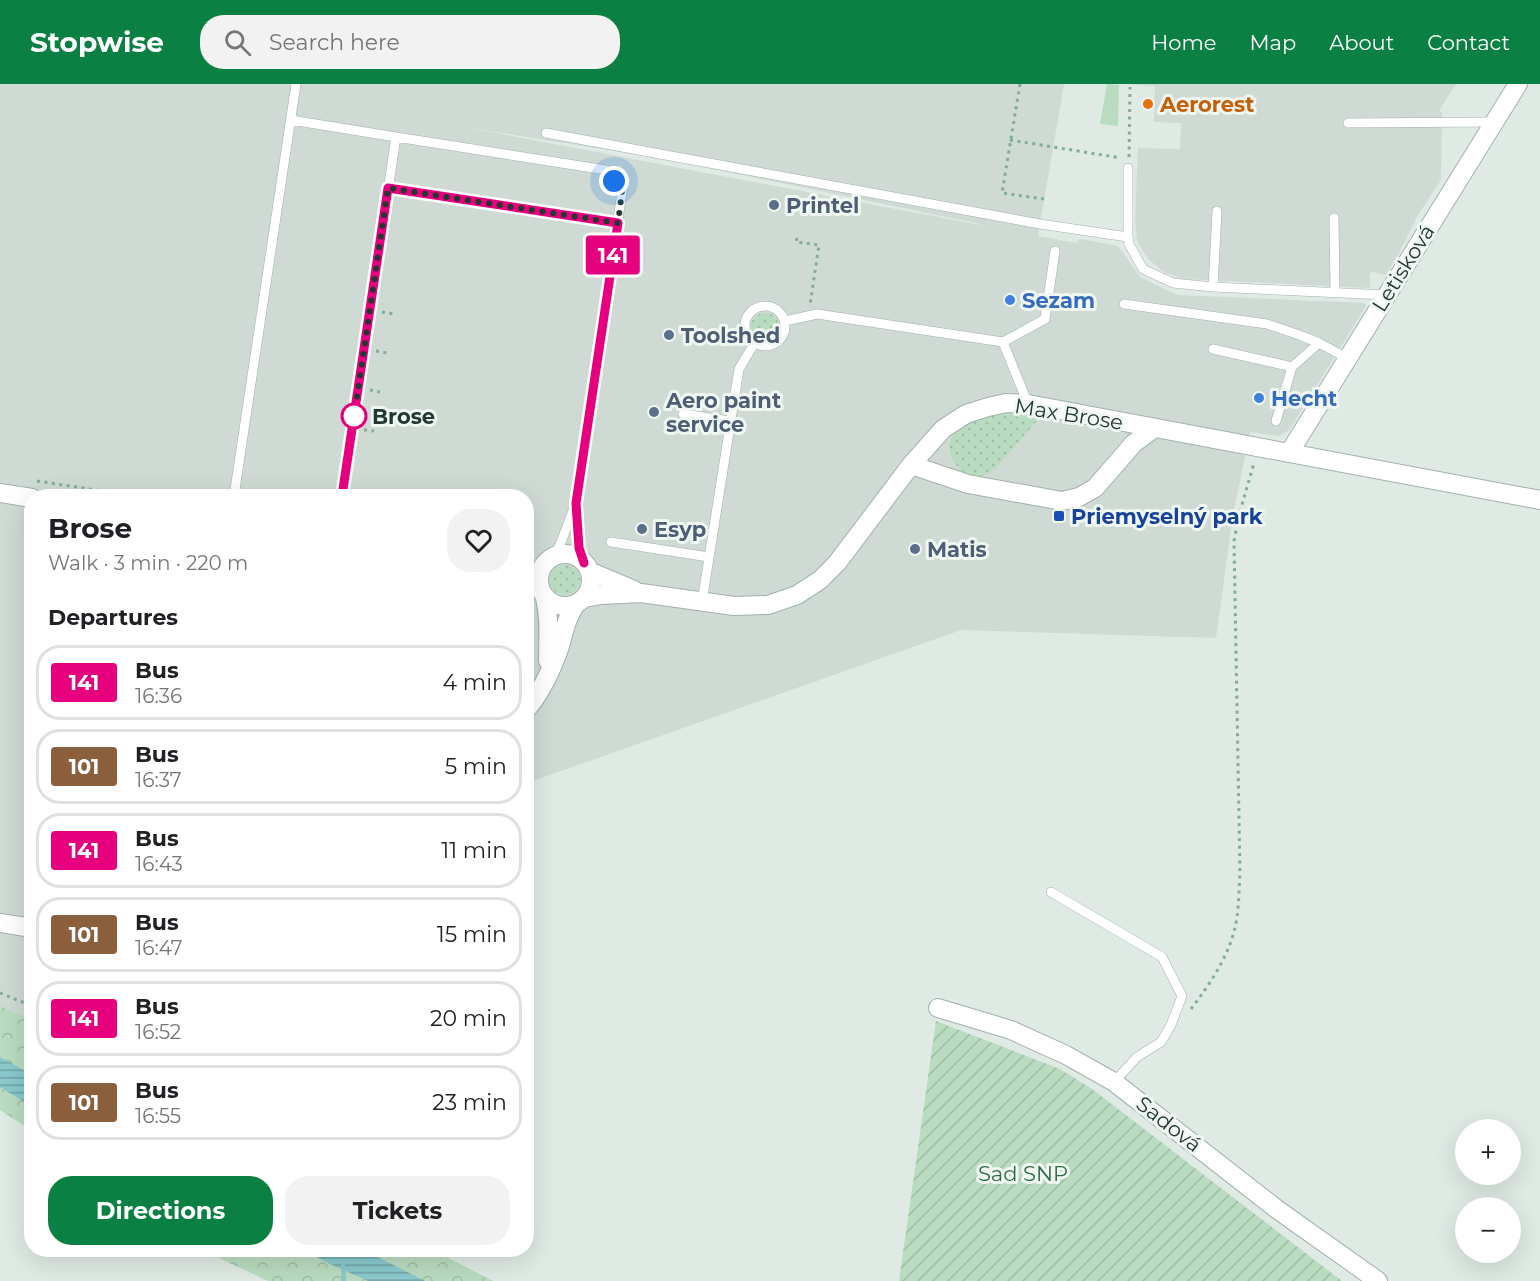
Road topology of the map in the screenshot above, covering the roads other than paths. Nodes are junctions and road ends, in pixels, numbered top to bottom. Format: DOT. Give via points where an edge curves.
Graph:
graph roads {
  1 [pos="296,84"];
  2 [pos="1518,84"];
  3 [pos="291,120"];
  4 [pos="1494,122"];
  5 [pos="1347,123"];
  6 [pos="546,133"];
  7 [pos="396,137"];
  8 [pos="1128,168"];
  9 [pos="388,188"];
  10 [pos="1217,211"];
  11 [pos="1334,218"];
  12 [pos="618,223"];
  13 [pos="1128,237"];
  14 [pos="1055,251"];
  15 [pos="1214,287"];
  16 [pos="1335,292"];
  17 [pos="1387,295"];
  18 [pos="1124,304"];
  19 [pos="785,321"];
  20 [pos="1003,342"];
  21 [pos="1319,343"];
  22 [pos="754,344"];
  23 [pos="1213,349"];
  24 [pos="1347,358"];
  25 [pos="1292,367"];
  26 [pos="1028,404"];
  27 [pos="683,414"];
  28 [pos="1276,421"];
  29 [pos="730,422"];
  30 [pos="1155,428"];
  31 [pos="1288,453"];
  32 [pos="911,465"];
  33 [pos="235,489"];
  34 [pos="343,489"];
  35 [pos="24,490"];
  36 [pos="0,493"];
  37 [pos="1540,500"];
  38 [pos="576,503"];
  39 [pos="611,542"];
  40 [pos="709,557"];
  41 [pos="549,559"];
  42 [pos="534,563"];
  43 [pos="587,567"];
  44 [pos="537,590"];
  45 [pos="641,593"];
  46 [pos="580,601"];
  47 [pos="702,602"];
  48 [pos="547,675"];
  49 [pos="534,701"];
  50 [pos="1051,892"];
  51 [pos="0,923"];
  52 [pos="24,927"];
  53 [pos="938,1008"];
  54 [pos="1114,1082"];
  55 [pos="1378,1281"];
  1 -- 3 [label="lane"];
  2 -- 4 [label="street, Letisková"];
  3 -- 7 [label="lane"];
  3 -- 33 [label="lane"];
  4 -- 5 [label="lane"];
  4 -- 17 [label="street, Letisková"];
  6 -- 13 [label="lane"];
  7 -- 9 [label="lane"];
  7 -- 12 [label="lane" via="606,170 622,192"];
  8 -- 13 [label="lane"];
  9 -- 12 [label="lane"];
  9 -- 34 [label="lane"];
  10 -- 15 [label="lane"];
  11 -- 16 [label="lane"];
  12 -- 38 [label="lane"];
  13 -- 15 [label="lane" via="1143,269 1173,283"];
  14 -- 20 [label="lane" via="1045,319"];
  15 -- 16 [label="lane"];
  16 -- 17 [label="lane"];
  17 -- 24 [label="street, Letisková"];
  18 -- 21 [label="lane" via="1267,324"];
  19 -- 20 [label="lane" via="817,314"];
  19 -- 22 [label="lane" via="785,331 777,343 763,347"];
  19 -- 22 [label="lane" via="769,306 752,310 744,325"];
  20 -- 26 [label="lane"];
  21 -- 24 [label="lane"];
  21 -- 25 [label="lane"];
  22 -- 29 [label="lane" via="739,369"];
  23 -- 25 [label="lane"];
  24 -- 31 [label="street, Letisková"];
  25 -- 28 [label="lane"];
  26 -- 30 [label="street, Max Brose"];
  26 -- 32 [label="street, Max Brose" via="1006,403 966,414 943,429"];
  27 -- 29 [label="lane"];
  29 -- 40 [label="lane"];
  30 -- 31 [label="street, Max Brose"];
  30 -- 32 [label="street" via="1134,443 1095,488 1062,501 968,484"];
  31 -- 37 [label="street, Max Brose"];
  32 -- 47 [label="street, Max Brose" via="820,580 797,595 768,606"];
  35 -- 36 [label="street"];
  38 -- 41 [label="lane" via="560,545"];
  38 -- 43 [label="lane" via="579,548"];
  39 -- 40 [label="lane"];
  40 -- 47 [label="lane"];
  41 -- 42 [label="street, Max Brose"];
  41 -- 43 [label="street, Max Brose" via="567,554"];
  41 -- 44 [label="street" via="539,575"];
  43 -- 45 [label="street, Max Brose"];
  43 -- 46 [label="street" via="590,585"];
  44 -- 46 [label="street, Max Brose" via="562,606"];
  44 -- 48 [label="street" via="548,611"];
  45 -- 46 [label="street, Max Brose" via="601,595"];
  45 -- 47 [label="street, Max Brose"];
  46 -- 48 [label="street" via="569,614"];
  48 -- 49 [label="street"];
  50 -- 54 [label="lane" via="1162,957 1182,996 1161,1042 1137,1057"];
  51 -- 52 [label="street"];
  53 -- 54 [label="street, Sadová" via="1011,1030"];
  54 -- 55 [label="street, Sadová" via="1278,1210"];
}
